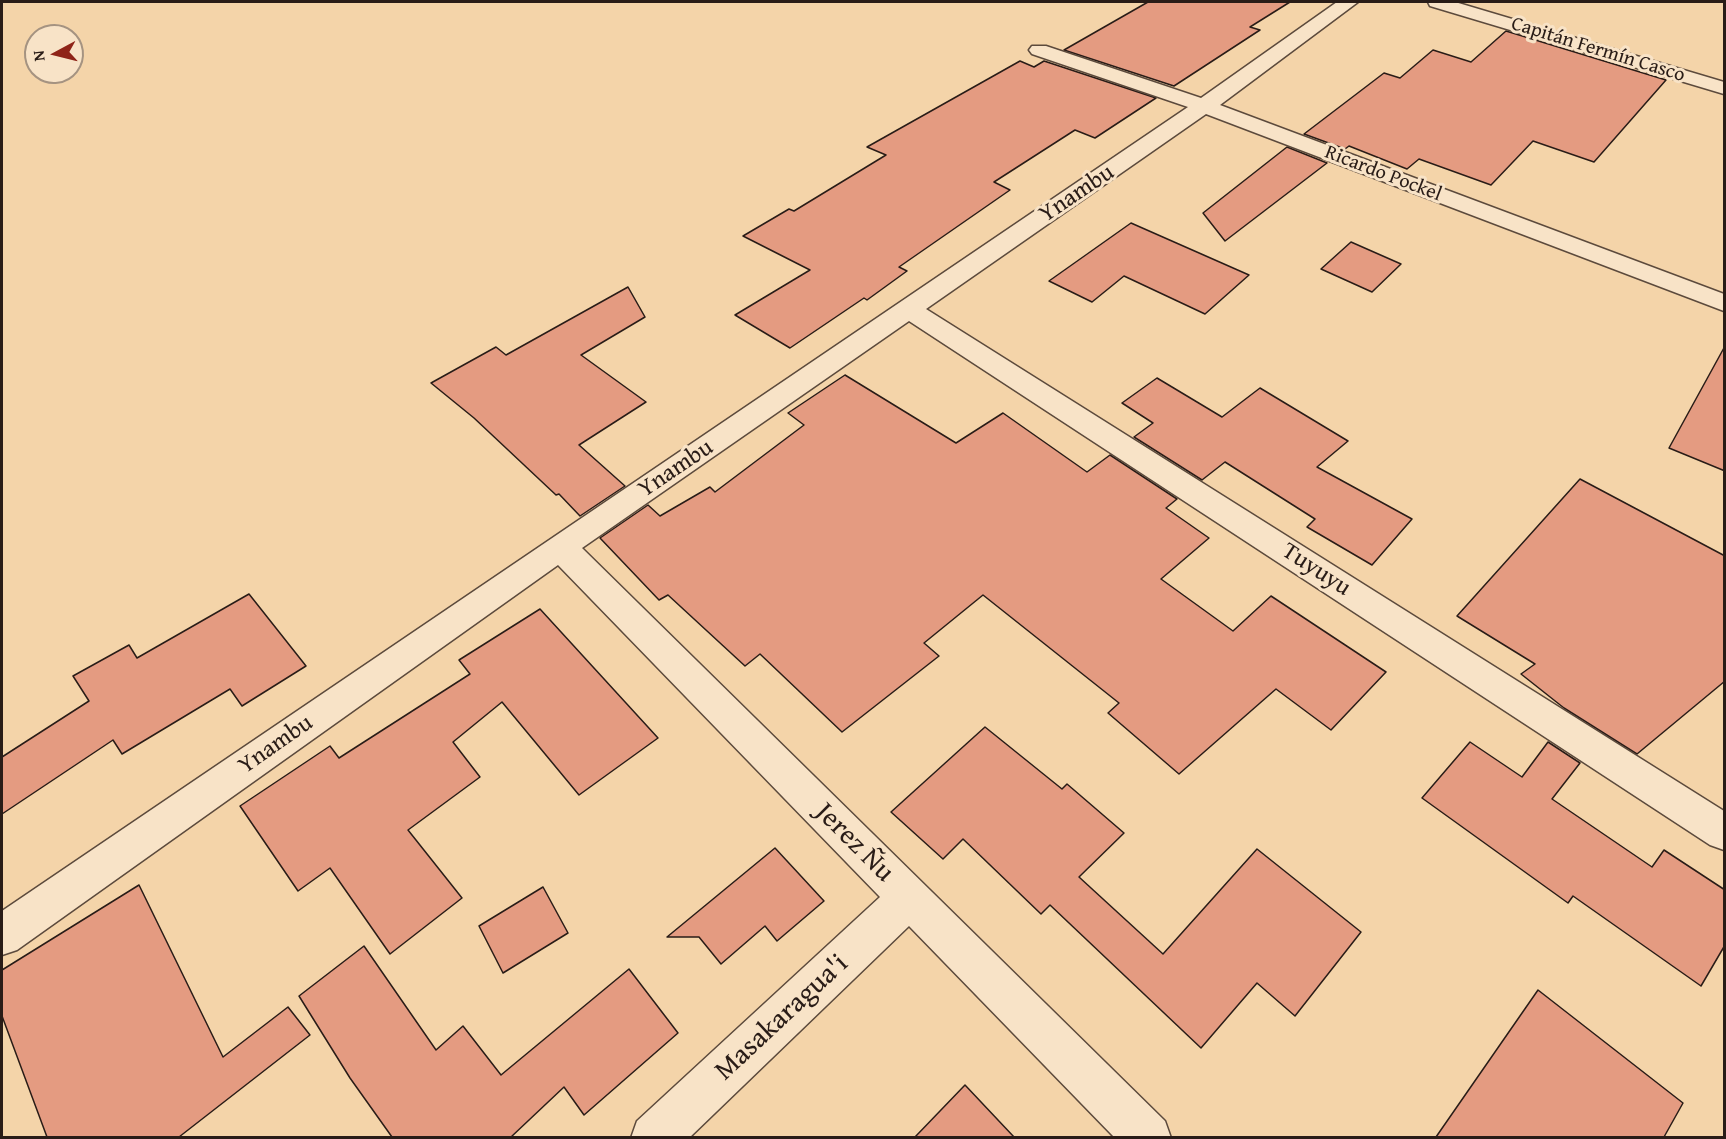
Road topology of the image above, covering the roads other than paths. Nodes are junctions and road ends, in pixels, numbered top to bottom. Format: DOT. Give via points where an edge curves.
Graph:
graph roads {
  1 [pos="1349,2"];
  2 [pos="1437,2"];
  3 [pos="1039,50"];
  4 [pos="1725,88"];
  5 [pos="1204,106"];
  6 [pos="1725,303"];
  7 [pos="908,309"];
  8 [pos="560,547"];
  9 [pos="1725,832"];
  10 [pos="909,898"];
  11 [pos="2,935"];
  12 [pos="654,1137"];
  13 [pos="1148,1137"];
  1 -- 5 [label="street, Ynambu"];
  2 -- 4 [label="street, Capitán Fermín Casco"];
  3 -- 5 [label="street, Ricardo Pockel"];
  5 -- 6 [label="street, Ricardo Pockel"];
  5 -- 7 [label="street, Ynambu"];
  7 -- 8 [label="street, Ynambu"];
  7 -- 9 [label="street, Tuyuyu"];
  8 -- 10 [label="street, Jerez Ñu"];
  8 -- 11 [label="street, Ynambu"];
  10 -- 12 [label="street, Masakaragua'i"];
  10 -- 13 [label="street, Jerez Ñu"];
}
